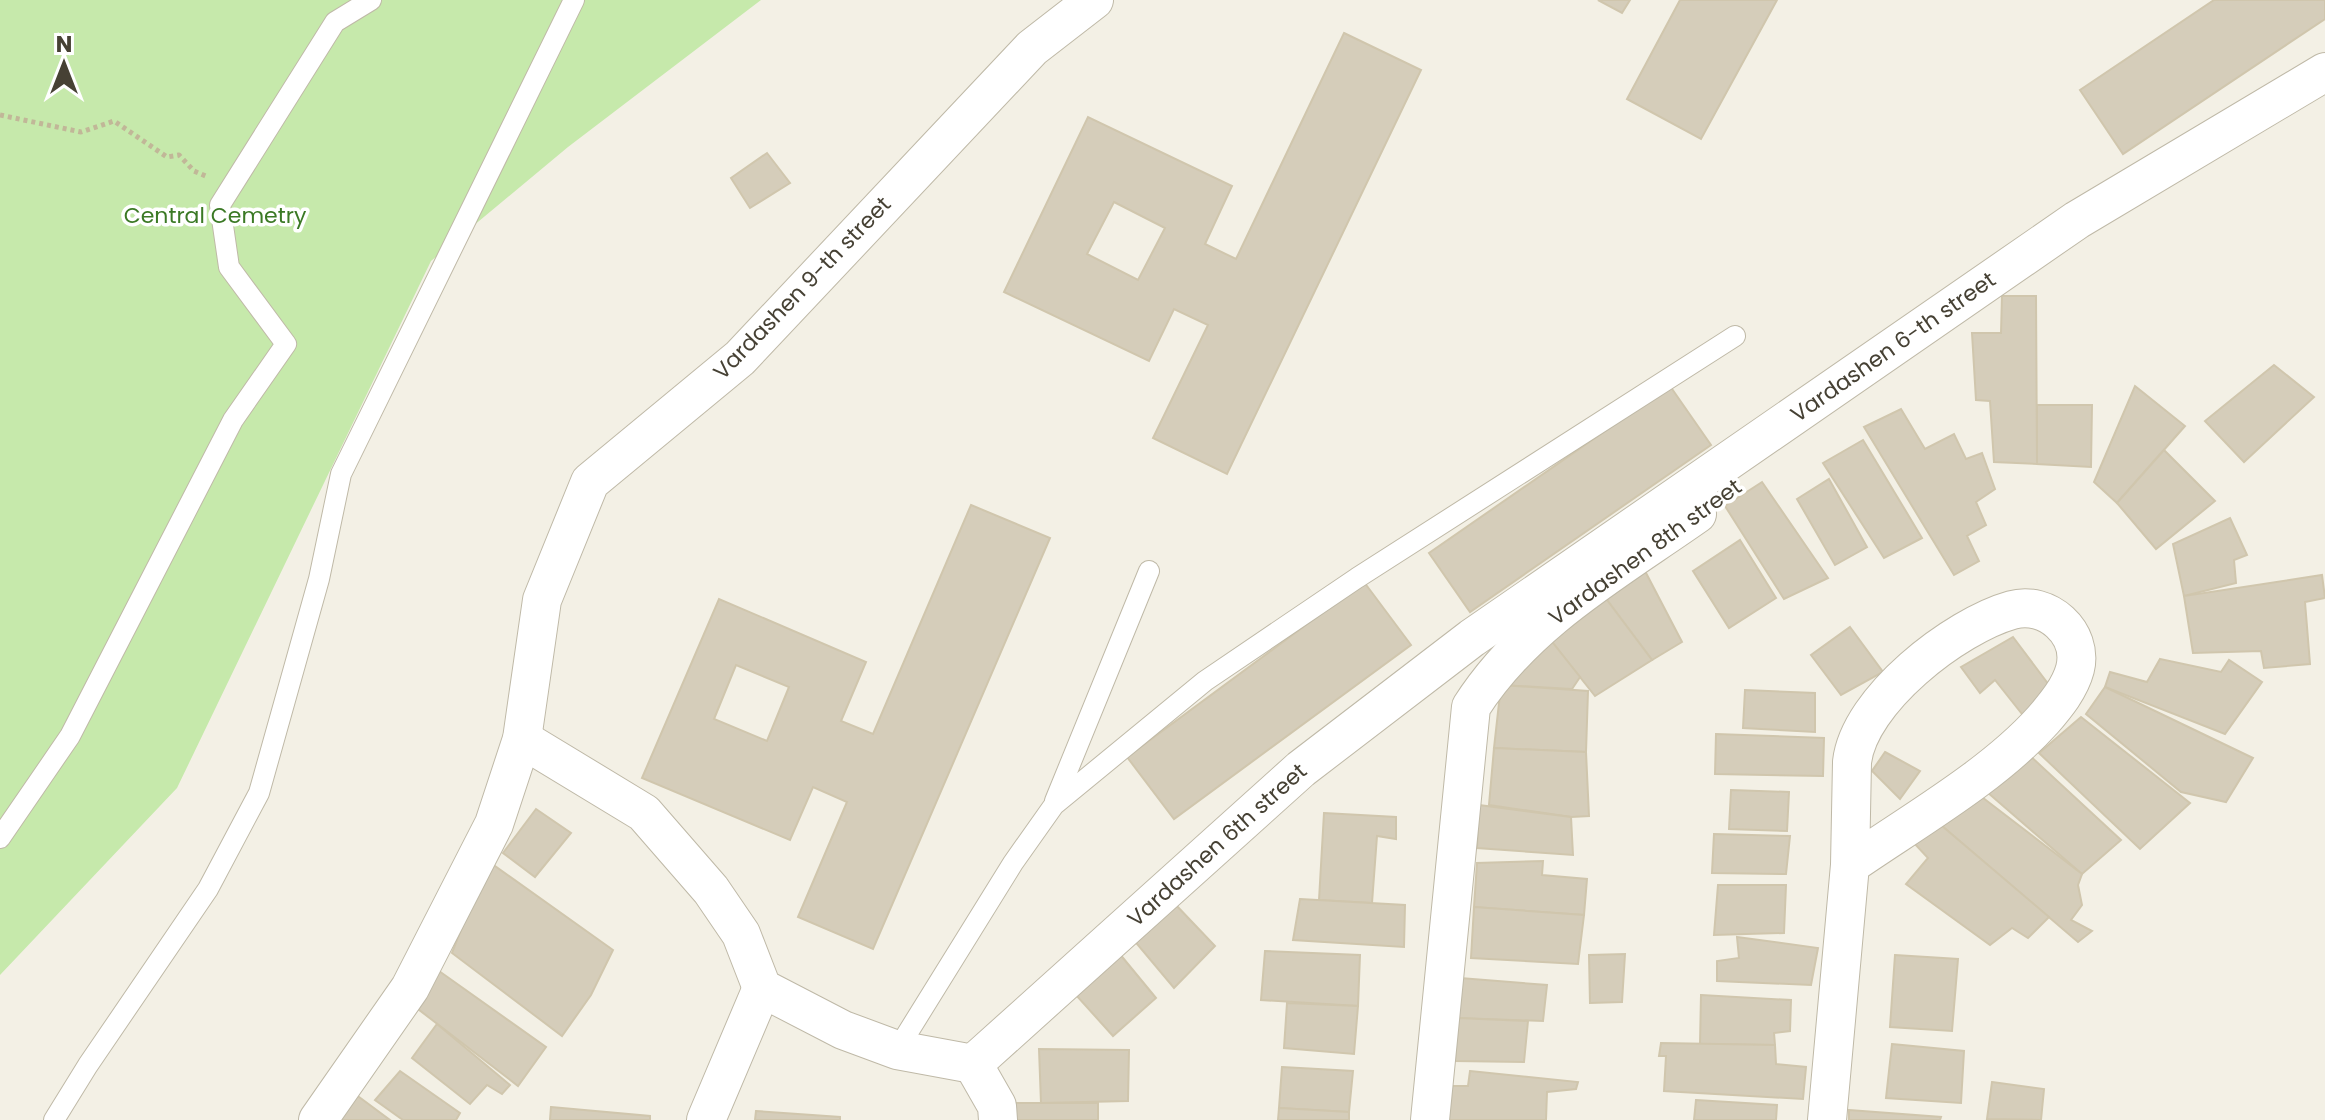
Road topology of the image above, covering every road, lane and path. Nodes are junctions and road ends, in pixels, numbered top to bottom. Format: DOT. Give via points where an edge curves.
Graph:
graph roads {
  1 [pos="371,0"];
  2 [pos="574,0"];
  3 [pos="1094,0"];
  4 [pos="2325,72"];
  5 [pos="0,115"];
  6 [pos="232,187"];
  7 [pos="1981,314"];
  8 [pos="1735,336"];
  9 [pos="1149,571"];
  10 [pos="522,739"];
  11 [pos="1054,805"];
  12 [pos="0,838"];
  13 [pos="1850,865"];
  14 [pos="762,988"];
  15 [pos="897,1050"];
  16 [pos="973,1064"];
  17 [pos="54,1120"];
  18 [pos="318,1120"];
  19 [pos="706,1120"];
  20 [pos="998,1120"];
  21 [pos="1430,1120"];
  22 [pos="1827,1120"];
  1 -- 6 [label="lane" via="335,22"];
  2 -- 17 [label="lane" via="341,474 319,579 259,793 208,889"];
  3 -- 10 [label="street, Vardashen 9-th street" via="1032,48 740,358 590,482 542,600"];
  4 -- 16 [label="street, Vardashen 6th street" via="2077,220 1472,638 1301,769"];
  5 -- 6 [label="path" via="81,132 114,121 167,157 179,155 194,171"];
  6 -- 12 [label="lane" via="220,205 229,267 286,344 233,420 70,736"];
  7 -- 21 [label="street, Vardashen 8th street" via="1564,606 1487,683 1471,707 1467,734"];
  8 -- 11 [label="lane" via="1205,681"];
  9 -- 11 [label="lane"];
  10 -- 14 [label="street" via="644,813 711,890 741,934"];
  10 -- 18 [label="street, Vardashen 9-th street" via="494,824 410,988"];
  11 -- 15 [label="lane"];
  13 -- 13 [label="street" via="1996,762 2042,720 2069,685 2077,655 2066,627 2055,617 2041,610 2014,609 1978,626 1925,658 1877,705 1854,746"];
  13 -- 22 [label="street"];
  14 -- 15 [label="street" via="843,1030"];
  14 -- 19 [label="street"];
  15 -- 16 [label="street"];
  16 -- 20 [label="street" via="997,1106"];
}
